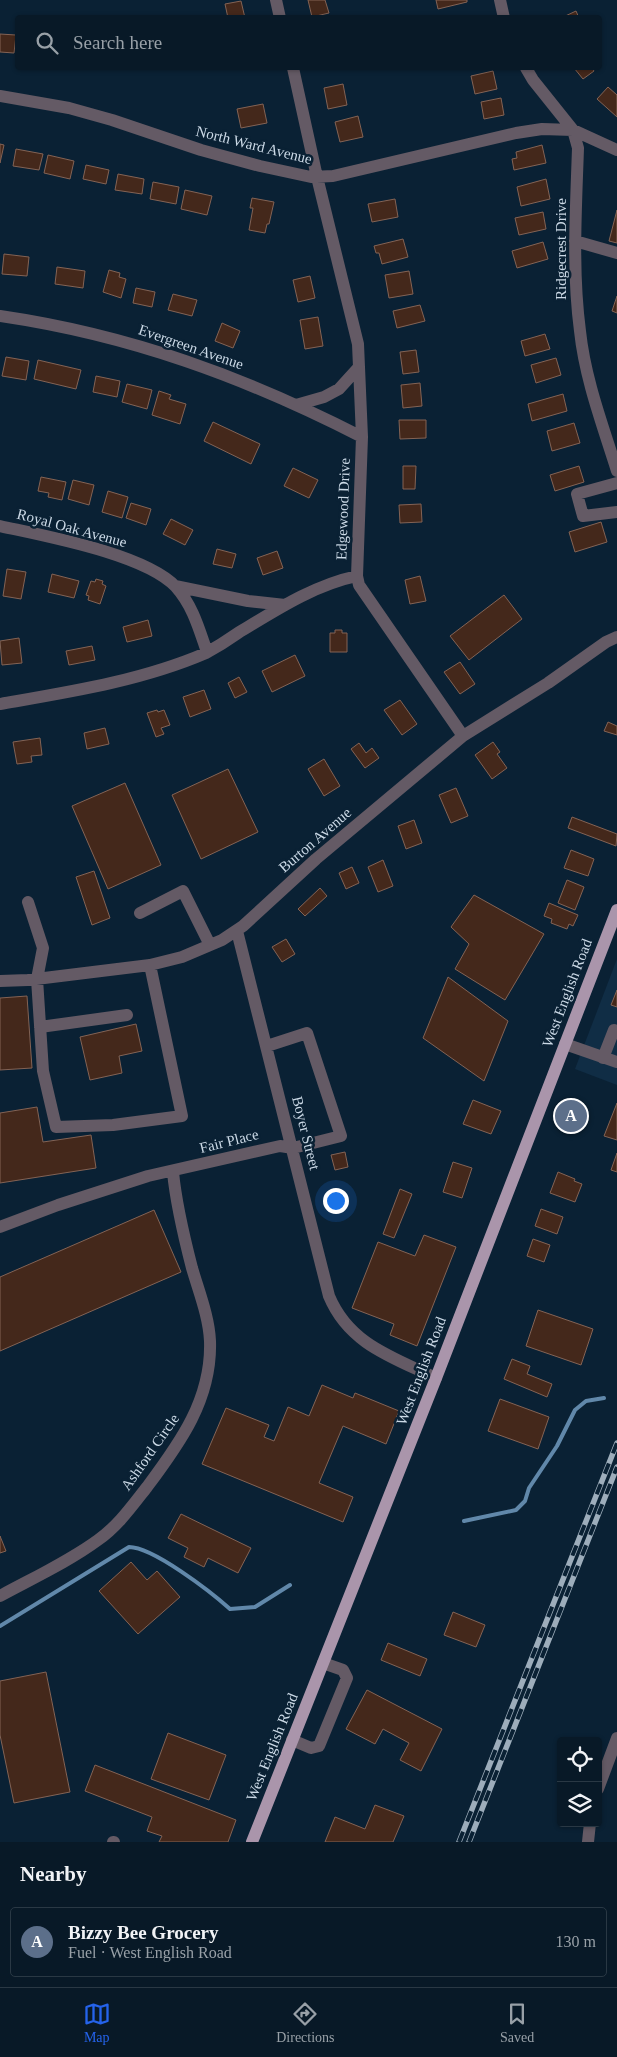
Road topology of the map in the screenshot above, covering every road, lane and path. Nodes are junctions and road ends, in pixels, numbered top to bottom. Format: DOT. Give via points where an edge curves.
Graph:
graph roads {
  1 [pos="276,0"];
  2 [pos="500,0"];
  3 [pos="279,15"];
  4 [pos="503,15"];
  5 [pos="293,70"];
  6 [pos="527,70"];
  7 [pos="0,96"];
  8 [pos="573,130"];
  9 [pos="617,150"];
  10 [pos="317,177"];
  11 [pos="576,241"];
  12 [pos="617,253"];
  13 [pos="0,316"];
  14 [pos="359,367"];
  15 [pos="296,406"];
  16 [pos="362,437"];
  17 [pos="617,471"];
  18 [pos="617,483"];
  19 [pos="617,512"];
  20 [pos="0,526"];
  21 [pos="358,576"];
  22 [pos="175,586"];
  23 [pos="285,605"];
  24 [pos="617,637"];
  25 [pos="207,652"];
  26 [pos="0,704"];
  27 [pos="463,736"];
  28 [pos="28,902"];
  29 [pos="617,910"];
  30 [pos="140,913"];
  31 [pos="237,931"];
  32 [pos="210,946"];
  33 [pos="150,965"];
  34 [pos="37,979"];
  35 [pos="0,981"];
  36 [pos="127,1015"];
  37 [pos="40,1028"];
  38 [pos="617,1031"];
  39 [pos="565,1044"];
  40 [pos="267,1046"];
  41 [pos="603,1058"];
  42 [pos="617,1062"];
  43 [pos="293,1148"];
  44 [pos="173,1172"];
  45 [pos="0,1227"];
  46 [pos="436,1378"];
  47 [pos="0,1596"];
  48 [pos="323,1662"];
  49 [pos="617,1738"];
  50 [pos="292,1740"];
  51 [pos="601,1782"];
  52 [pos="590,1827"];
  53 [pos="252,1842"];
  54 [pos="588,1842"];
  1 -- 3 [label="street"];
  2 -- 4 [label="street"];
  5 -- 10 [label="street, Edgewood Drive"];
  6 -- 8 [label="street, Ridgecrest Drive"];
  7 -- 10 [label="street, North Ward Avenue" via="69,108 201,150"];
  8 -- 9 [label="street, North Ward Avenue"];
  8 -- 10 [label="street, North Ward Avenue" via="516,132 333,176"];
  8 -- 11 [label="street, Ridgecrest Drive" via="578,148"];
  10 -- 14 [label="street, Edgewood Drive" via="358,344"];
  11 -- 12 [label="street"];
  11 -- 17 [label="street, Ridgecrest Drive" via="574,270 580,333 590,382"];
  13 -- 15 [label="street, Evergreen Avenue" via="117,338 170,354"];
  14 -- 15 [label="street" via="339,389"];
  14 -- 16 [label="street, Edgewood Drive"];
  15 -- 16 [label="street, Evergreen Avenue"];
  16 -- 21 [label="street, Edgewood Drive"];
  18 -- 19 [label="street" via="577,494 583,516"];
  20 -- 22 [label="street, Royal Oak Avenue" via="122,557 151,570"];
  21 -- 23 [label="street, Edgewood Drive" via="339,580"];
  21 -- 27 [label="street" via="359,585"];
  22 -- 23 [label="street"];
  22 -- 25 [label="street, Royal Oak Avenue" via="197,620"];
  23 -- 25 [label="street, Edgewood Drive"];
  24 -- 27 [label="street, Burton Avenue"];
  25 -- 26 [label="street, Edgewood Drive" via="112,683"];
  27 -- 31 [label="street, Burton Avenue" via="316,859"];
  28 -- 34 [label="street" via="43,948"];
  29 -- 39 [label="main road, West English Road"];
  30 -- 32 [label="street" via="183,891"];
  31 -- 32 [label="street, Burton Avenue"];
  31 -- 40 [label="street, Boyer Street"];
  32 -- 33 [label="street, Burton Avenue"];
  33 -- 34 [label="street, Burton Avenue"];
  33 -- 37 [label="street" via="182,1116 56,1128 43,1071"];
  34 -- 35 [label="street, Burton Avenue"];
  34 -- 37 [label="street"];
  36 -- 37 [label="street"];
  38 -- 41 [label="street" via="614,1030"];
  39 -- 41 [label="street"];
  39 -- 46 [label="main road, West English Road"];
  40 -- 43 [label="street, Boyer Street"];
  40 -- 43 [label="street, Fair Place" via="307,1033 340,1136"];
  41 -- 42 [label="street"];
  43 -- 44 [label="street, Fair Place" via="280,1146"];
  43 -- 46 [label="street, Boyer Street" via="335,1311 350,1330 371,1347"];
  44 -- 45 [label="street, Fair Place" via="148,1176"];
  44 -- 47 [label="street, Ashford Circle" via="210,1340 204,1392 193,1419 164,1464 117,1523 100,1539"];
  46 -- 48 [label="main road, West English Road"];
  48 -- 50 [label="main road, West English Road"];
  48 -- 50 [label="street" via="343,1670 347,1678 320,1746 311,1748"];
  49 -- 51 [label="street"];
  50 -- 53 [label="main road, West English Road"];
  52 -- 54 [label="street"];
}
